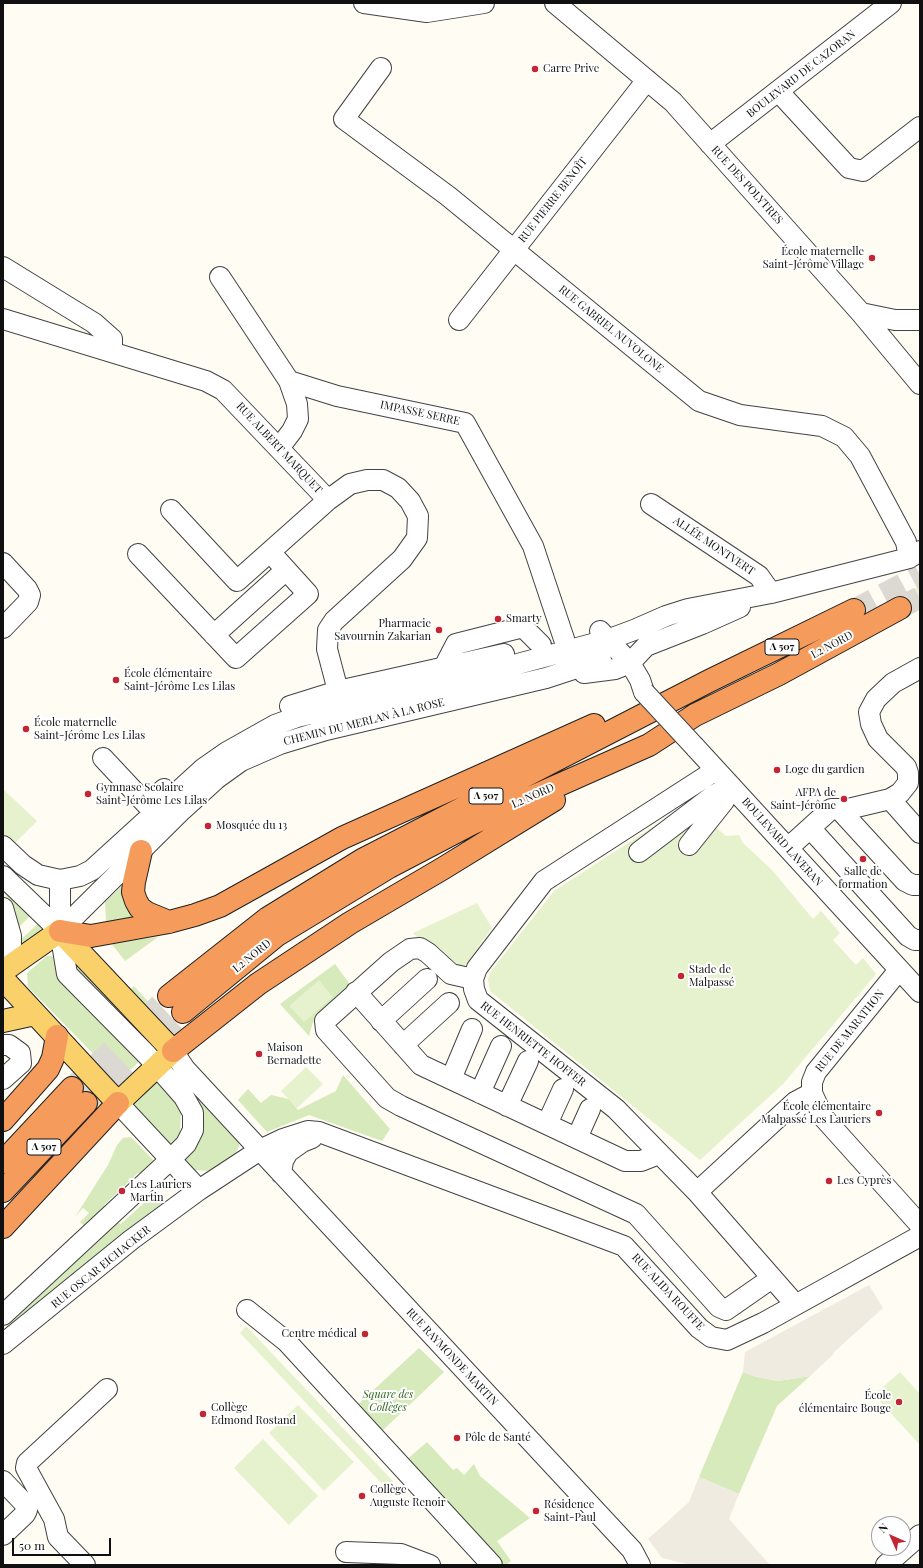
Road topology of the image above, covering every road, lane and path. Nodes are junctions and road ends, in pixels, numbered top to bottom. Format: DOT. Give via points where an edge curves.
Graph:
graph roads {
  1 [pos="364,3"];
  2 [pos="484,3"];
  3 [pos="555,3"];
  4 [pos="891,3"];
  5 [pos="381,68"];
  6 [pos="647,80"];
  7 [pos="778,91"];
  8 [pos="920,127"];
  9 [pos="710,144"];
  10 [pos="514,250"];
  11 [pos="3,267"];
  12 [pos="220,276"];
  13 [pos="920,309"];
  14 [pos="861,313"];
  15 [pos="3,319"];
  16 [pos="459,320"];
  17 [pos="920,320"];
  18 [pos="112,352"];
  19 [pos="289,381"];
  20 [pos="920,384"];
  21 [pos="279,448"];
  22 [pos="328,500"];
  23 [pos="651,504"];
  24 [pos="171,510"];
  25 [pos="270,552"];
  26 [pos="138,554"];
  27 [pos="914,555"];
  28 [pos="3,563"];
  29 [pos="286,570"];
  30 [pos="771,593"];
  31 [pos="900,608"];
  32 [pos="854,610"];
  33 [pos="3,628"];
  34 [pos="214,635"];
  35 [pos="607,640"];
  36 [pos="572,643"];
  37 [pos="615,664"];
  38 [pos="920,668"];
  39 [pos="709,681"];
  40 [pos="342,708"];
  41 [pos="649,745"];
  42 [pos="103,758"];
  43 [pos="716,770"];
  44 [pos="731,786"];
  45 [pos="890,799"];
  46 [pos="840,809"];
  47 [pos="810,828"];
  48 [pos="920,833"];
  49 [pos="689,845"];
  50 [pos="3,846"];
  51 [pos="788,848"];
  52 [pos="141,851"];
  53 [pos="639,852"];
  54 [pos="3,876"];
  55 [pos="60,880"];
  56 [pos="920,885"];
  57 [pos="3,908"];
  58 [pos="169,922"];
  59 [pos="60,931"];
  60 [pos="920,940"];
  61 [pos="3,967"];
  62 [pos="899,970"];
  63 [pos="3,971"];
  64 [pos="3,979"];
  65 [pos="427,979"];
  66 [pos="473,979"];
  67 [pos="356,992"];
  68 [pos="920,992"];
  69 [pos="449,1003"];
  70 [pos="35,1014"];
  71 [pos="3,1021"];
  72 [pos="381,1021"];
  73 [pos="472,1029"];
  74 [pos="56,1036"];
  75 [pos="3,1045"];
  76 [pos="403,1045"];
  77 [pos="501,1046"];
  78 [pos="173,1051"];
  79 [pos="528,1061"];
  80 [pos="157,1066"];
  81 [pos="3,1079"];
  82 [pos="451,1079"];
  83 [pos="563,1088"];
  84 [pos="480,1093"];
  85 [pos="812,1093"];
  86 [pos="118,1103"];
  87 [pos="507,1106"];
  88 [pos="590,1109"];
  89 [pos="3,1120"];
  90 [pos="547,1124"];
  91 [pos="577,1138"];
  92 [pos="336,1139"];
  93 [pos="260,1150"];
  94 [pos="659,1154"];
  95 [pos="171,1159"];
  96 [pos="3,1162"];
  97 [pos="281,1173"];
  98 [pos="199,1190"];
  99 [pos="3,1191"];
  100 [pos="697,1192"];
  101 [pos="920,1224"];
  102 [pos="3,1228"];
  103 [pos="920,1236"];
  104 [pos="772,1278"];
  105 [pos="796,1304"];
  106 [pos="247,1310"];
  107 [pos="3,1315"];
  108 [pos="3,1344"];
  109 [pos="106,1389"];
  110 [pos="3,1481"];
  111 [pos="3,1535"];
  112 [pos="920,1535"];
  113 [pos="346,1552"];
  114 [pos="85,1565"];
  115 [pos="430,1565"];
  116 [pos="492,1565"];
  117 [pos="640,1565"];
  118 [pos="886,1565"];
  1 -- 2 [label="street" via="427,12"];
  3 -- 6 [label="street, RUE DES POLYTRES"];
  4 -- 7 [label="street, BOULEVARD DE CAZORAN"];
  5 -- 10 [label="street, RUE GABRIEL NUVOLONE" via="344,119 448,196"];
  6 -- 9 [label="street, RUE DES POLYTRES" via="673,102"];
  6 -- 10 [label="street, RUE PIERRE BENOÎT"];
  7 -- 8 [label="street" via="849,168 863,171"];
  7 -- 9 [label="street, BOULEVARD DE CAZORAN"];
  9 -- 14 [label="street, RUE DES POLYTRES"];
  10 -- 16 [label="street, RUE PIERRE BENOÎT"];
  10 -- 27 [label="street, RUE GABRIEL NUVOLONE" via="699,401 740,414 822,426 844,437 860,456"];
  11 -- 18 [label="street" via="94,323 112,339"];
  12 -- 19 [label="street"];
  13 -- 14 [label="street" via="877,308"];
  14 -- 17 [label="street" via="895,320"];
  14 -- 20 [label="street, RUE DES POLYTRES"];
  15 -- 18 [label="street, RUE ALBERT MARQUET"];
  18 -- 21 [label="street, RUE ALBERT MARQUET" via="206,381 223,390"];
  19 -- 21 [label="street" via="297,404 298,419"];
  19 -- 36 [label="street, IMPASSE SERRE" via="337,396 465,423 533,546"];
  21 -- 22 [label="street, RUE ALBERT MARQUET"];
  22 -- 25 [label="street"];
  22 -- 40 [label="street, RUE ALBERT MARQUET" via="350,484 383,480 398,488 410,501 418,516 417,538 402,559 334,621 328,630 327,649"];
  23 -- 30 [label="street, ALLÉE MONTVERT" via="758,576"];
  24 -- 25 [label="street" via="237,581"];
  25 -- 29 [label="street"];
  26 -- 34 [label="street"];
  27 -- 30 [label="street, CHEMIN DU MERLAN À LA ROSE"];
  28 -- 33 [label="street" via="30,595 28,602"];
  29 -- 34 [label="street"];
  29 -- 34 [label="street" via="308,594 236,658"];
  30 -- 35 [label="street, CHEMIN DU MERLAN À LA ROSE" via="666,616"];
  30 -- 37 [label="street, CHEMIN DU MERLAN À LA ROSE" via="646,646"];
  31 -- 41 [label="highway, L2 NORD / A 507" via="779,674 695,715"];
  32 -- 39 [label="highway, L2 NORD / A 507"];
  35 -- 36 [label="street" via="599,630"];
  35 -- 37 [label="street"];
  35 -- 37 [label="street"];
  36 -- 37 [label="street"];
  36 -- 40 [label="street" via="443,684"];
  36 -- 40 [label="street" via="541,645 443,669"];
  37 -- 40 [label="street, CHEMIN DU MERLAN À LA ROSE" via="546,678"];
  37 -- 43 [label="street, BOULEVARD LAVERAN, bridge" via="640,680 644,692"];
  38 -- 45 [label="street" via="893,683 876,699 869,712 878,739 906,767 908,773 908,783 900,793"];
  39 -- 41 [label="highway, L2 NORD / A 507" via="362,860 268,918 176,1004 277,935 389,867 471,824"];
  39 -- 58 [label="highway" via="605,720 342,838 220,906"];
  40 -- 42 [label="street" via="284,708 223,740 147,804"];
  40 -- 52 [label="street, CHEMIN DU MERLAN À LA ROSE" via="280,744 241,761 210,784"];
  40 -- 55 [label="street" via="297,717 275,725 227,752 184,785 92,870 80,876"];
  41 -- 78 [label="highway" via="600,771 350,923 258,984"];
  43 -- 44 [label="street, BOULEVARD LAVERAN"];
  43 -- 66 [label="street" via="544,881 477,968"];
  44 -- 49 [label="street" via="724,801"];
  44 -- 51 [label="street, BOULEVARD LAVERAN"];
  44 -- 53 [label="street" via="714,795"];
  45 -- 46 [label="street"];
  45 -- 48 [label="street"];
  46 -- 47 [label="street" via="827,812"];
  46 -- 56 [label="street" via="905,881"];
  47 -- 51 [label="street"];
  47 -- 60 [label="street" via="908,936"];
  50 -- 55 [label="street" via="23,866 38,875"];
  51 -- 62 [label="street, BOULEVARD LAVERAN"];
  52 -- 58 [label="highway" via="133,892 136,901 147,913"];
  52 -- 59 [label="street, CHEMIN DU MERLAN À LA ROSE"];
  54 -- 59 [label="street"];
  55 -- 59 [label="street"];
  57 -- 61 [label="street" via="11,936 11,948"];
  58 -- 59 [label="highway" via="91,936"];
  59 -- 63 [label="main road"];
  59 -- 78 [label="main road"];
  59 -- 80 [label="street" via="68,974"];
  62 -- 68 [label="street, BOULEVARD LAVERAN"];
  62 -- 85 [label="street, RUE DE MARATHON" via="816,1072 812,1082"];
  64 -- 70 [label="main road"];
  65 -- 72 [label="street"];
  66 -- 67 [label="street" via="451,974 420,948 410,949"];
  66 -- 94 [label="street, RUE HENRIETTE HOFFER" via="478,1000 616,1109"];
  67 -- 72 [label="street"];
  67 -- 104 [label="street" via="325,1021 326,1030 387,1098 510,1158 636,1214 719,1307 726,1310"];
  69 -- 76 [label="street"];
  70 -- 71 [label="main road"];
  70 -- 74 [label="main road"];
  72 -- 76 [label="street"];
  73 -- 82 [label="street"];
  74 -- 86 [label="main road"];
  74 -- 89 [label="highway" via="53,1058 48,1069"];
  75 -- 81 [label="street" via="10,1045 20,1053 21,1063"];
  76 -- 82 [label="street" via="421,1065"];
  77 -- 84 [label="street"];
  78 -- 80 [label="main road"];
  78 -- 93 [label="street, RUE RAYMONDE MARTIN" via="186,1069"];
  79 -- 87 [label="street"];
  80 -- 86 [label="main road"];
  80 -- 95 [label="street" via="184,1097 194,1121 190,1138"];
  82 -- 84 [label="street"];
  83 -- 90 [label="street"];
  84 -- 87 [label="street"];
  85 -- 100 [label="street" via="788,1108"];
  85 -- 101 [label="street" via="823,1117"];
  86 -- 95 [label="street"];
  86 -- 102 [label="highway"];
  87 -- 90 [label="street"];
  88 -- 91 [label="street"];
  90 -- 91 [label="street"];
  91 -- 94 [label="street" via="625,1161 641,1161"];
  92 -- 93 [label="street, RUE ALIDA ROUFFE" via="319,1132 308,1131"];
  92 -- 97 [label="street, RUE ALIDA ROUFFE" via="319,1137 298,1145 288,1152"];
  92 -- 105 [label="street, RUE ALIDA ROUFFE" via="624,1246 699,1328 711,1337 727,1340 740,1335"];
  93 -- 97 [label="street, RUE RAYMONDE MARTIN"];
  93 -- 98 [label="street"];
  94 -- 100 [label="street, RUE HENRIETTE HOFFER"];
  95 -- 98 [label="street"];
  95 -- 107 [label="street"];
  96 -- 99 [label="highway, A 507" via="79,1096"];
  97 -- 117 [label="street, RUE RAYMONDE MARTIN" via="632,1550"];
  98 -- 108 [label="street, RUE OSCAR EICHACKER" via="132,1240"];
  100 -- 104 [label="street, RUE HENRIETTE HOFFER"];
  103 -- 105 [label="street, RUE ALIDA ROUFFE"];
  104 -- 105 [label="street, RUE HENRIETTE HOFFER"];
  106 -- 116 [label="street" via="287,1342"];
  109 -- 114 [label="street" via="27,1463 26,1468 54,1519 58,1537"];
  110 -- 111 [label="street" via="25,1504 27,1510"];
  112 -- 118 [label="street"];
  113 -- 115 [label="street" via="401,1554"];
}
